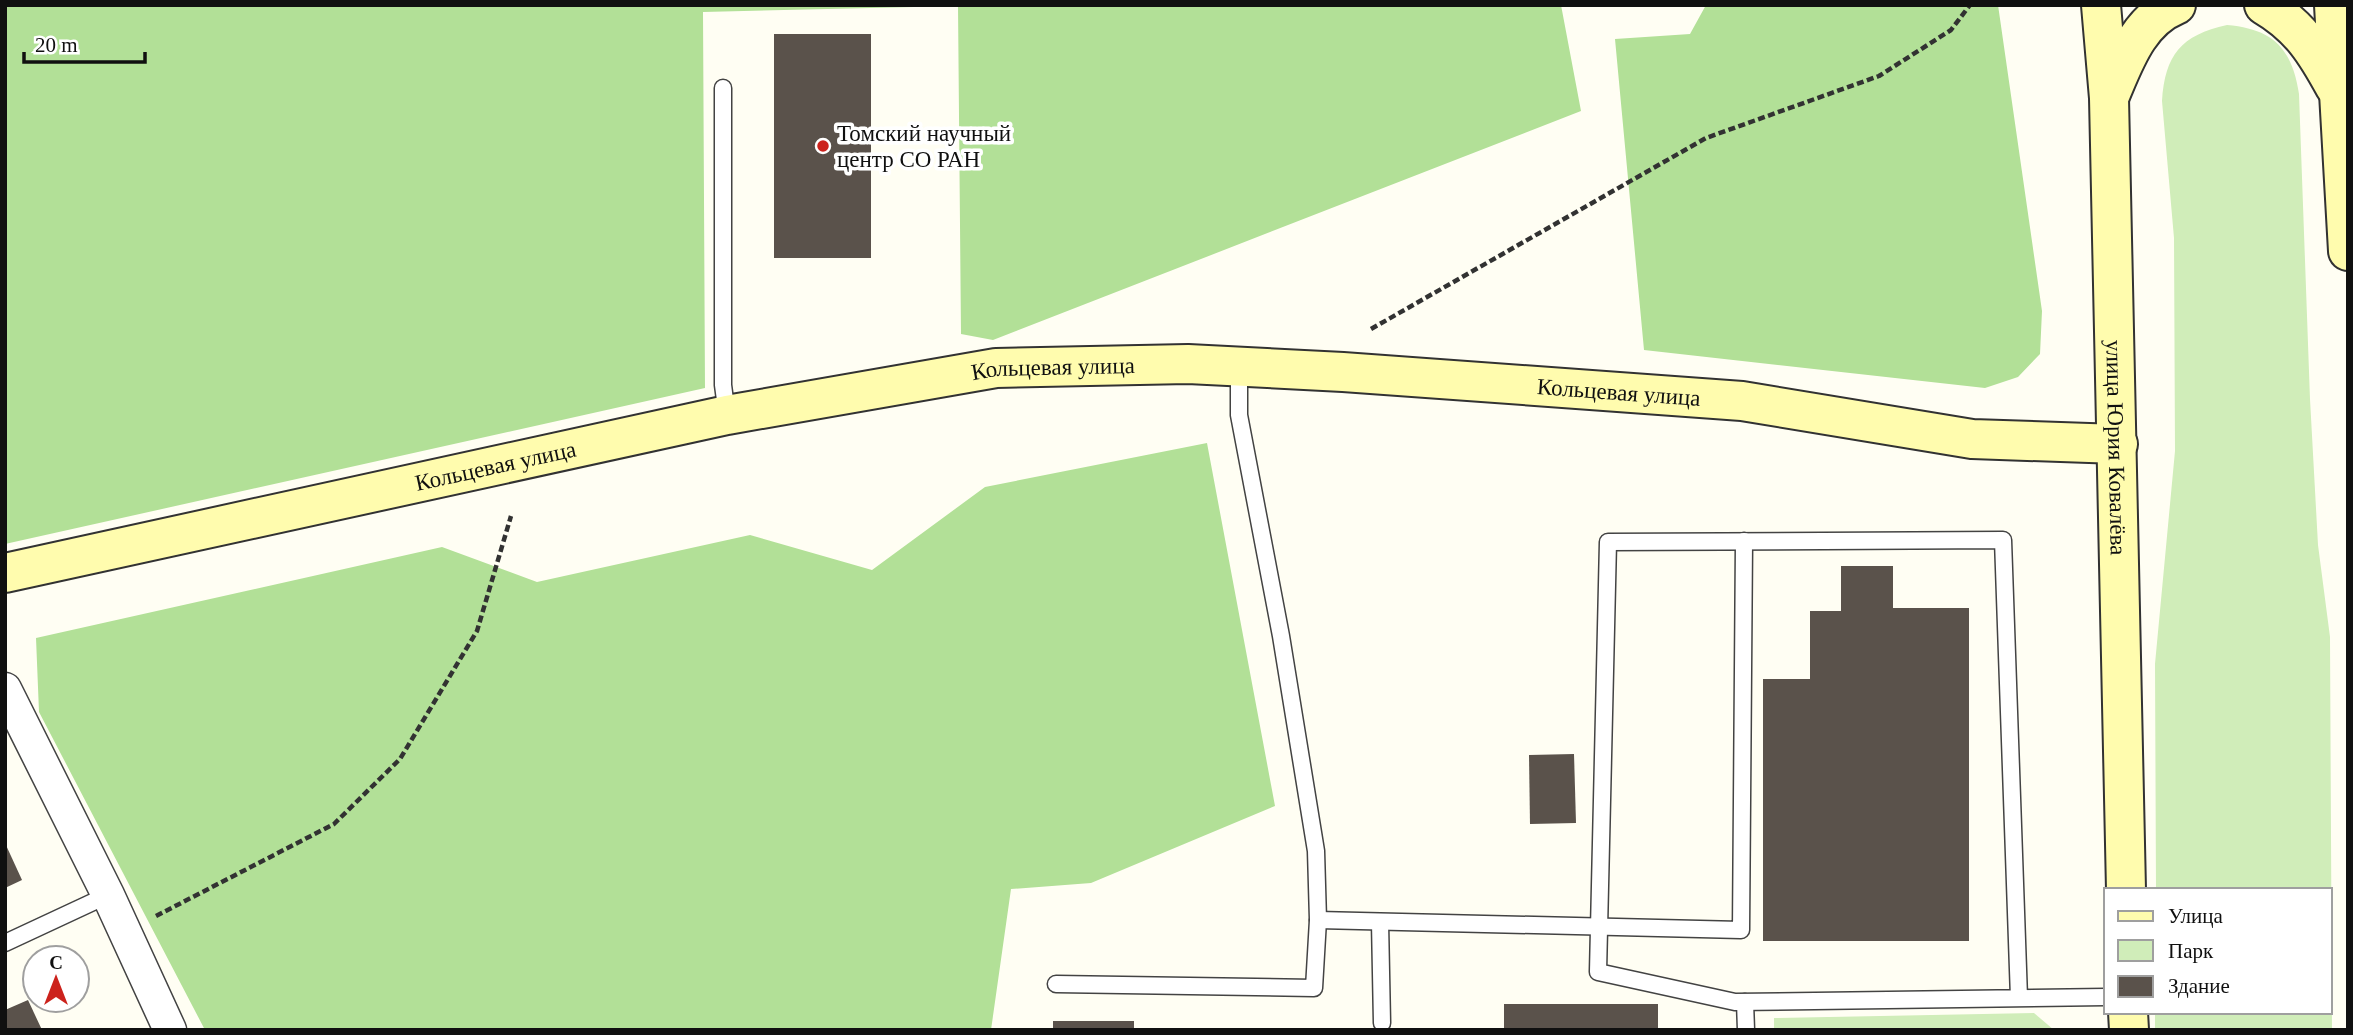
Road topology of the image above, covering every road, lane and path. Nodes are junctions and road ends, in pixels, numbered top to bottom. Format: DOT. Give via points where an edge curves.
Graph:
graph roads {
  1 [pos="1970,5"];
  2 [pos="2101,5"];
  3 [pos="2176,5"];
  4 [pos="2264,5"];
  5 [pos="2334,5"];
  6 [pos="723,88"];
  7 [pos="2338,92"];
  8 [pos="2109,99"];
  9 [pos="2348,251"];
  10 [pos="1371,329"];
  11 [pos="1239,366"];
  12 [pos="727,415"];
  13 [pos="2118,444"];
  14 [pos="511,516"];
  15 [pos="1744,541"];
  16 [pos="5,573"];
  17 [pos="5,689"];
  18 [pos="2126,888"];
  19 [pos="108,895"];
  20 [pos="1318,919"];
  21 [pos="1380,922"];
  22 [pos="1599,927"];
  23 [pos="125,932"];
  24 [pos="5,943"];
  25 [pos="1056,984"];
  26 [pos="2104,996"];
  27 [pos="2019,998"];
  28 [pos="1745,1002"];
  29 [pos="1382,1023"];
  30 [pos="170,1030"];
  31 [pos="1746,1030"];
  1 -- 10 [label="path" via="1951,30 1879,76 1706,138"];
  2 -- 8 [label="street, улица Юрия Ковалёва"];
  3 -- 8 [label="street" via="2141,31"];
  4 -- 7 [label="street" via="2300,33"];
  5 -- 7 [label="street"];
  6 -- 12 [label="lane" via="723,384"];
  7 -- 9 [label="street"];
  8 -- 13 [label="street, улица Юрия Ковалёва"];
  11 -- 12 [label="street, Кольцевая улица" via="996,368"];
  11 -- 13 [label="street, Кольцевая улица" via="1742,401 1972,439"];
  11 -- 20 [label="lane" via="1239,415 1316,851"];
  12 -- 16 [label="street, Кольцевая улица"];
  13 -- 18 [label="street, улица Юрия Ковалёва"];
  14 -- 23 [label="path" via="477,632 400,759 334,824"];
  15 -- 22 [label="lane" via="1608,542"];
  15 -- 22 [label="lane" via="1741,930"];
  15 -- 27 [label="lane" via="2003,540"];
  17 -- 19 [label="street"];
  19 -- 23 [label="street"];
  19 -- 24 [label="lane"];
  20 -- 21 [label="lane"];
  20 -- 25 [label="lane" via="1314,988"];
  21 -- 22 [label="lane"];
  21 -- 29 [label="lane"];
  22 -- 28 [label="lane" via="1598,972"];
  23 -- 30 [label="street"];
  26 -- 27 [label="lane"];
  27 -- 28 [label="lane"];
  28 -- 31 [label="lane"];
}
